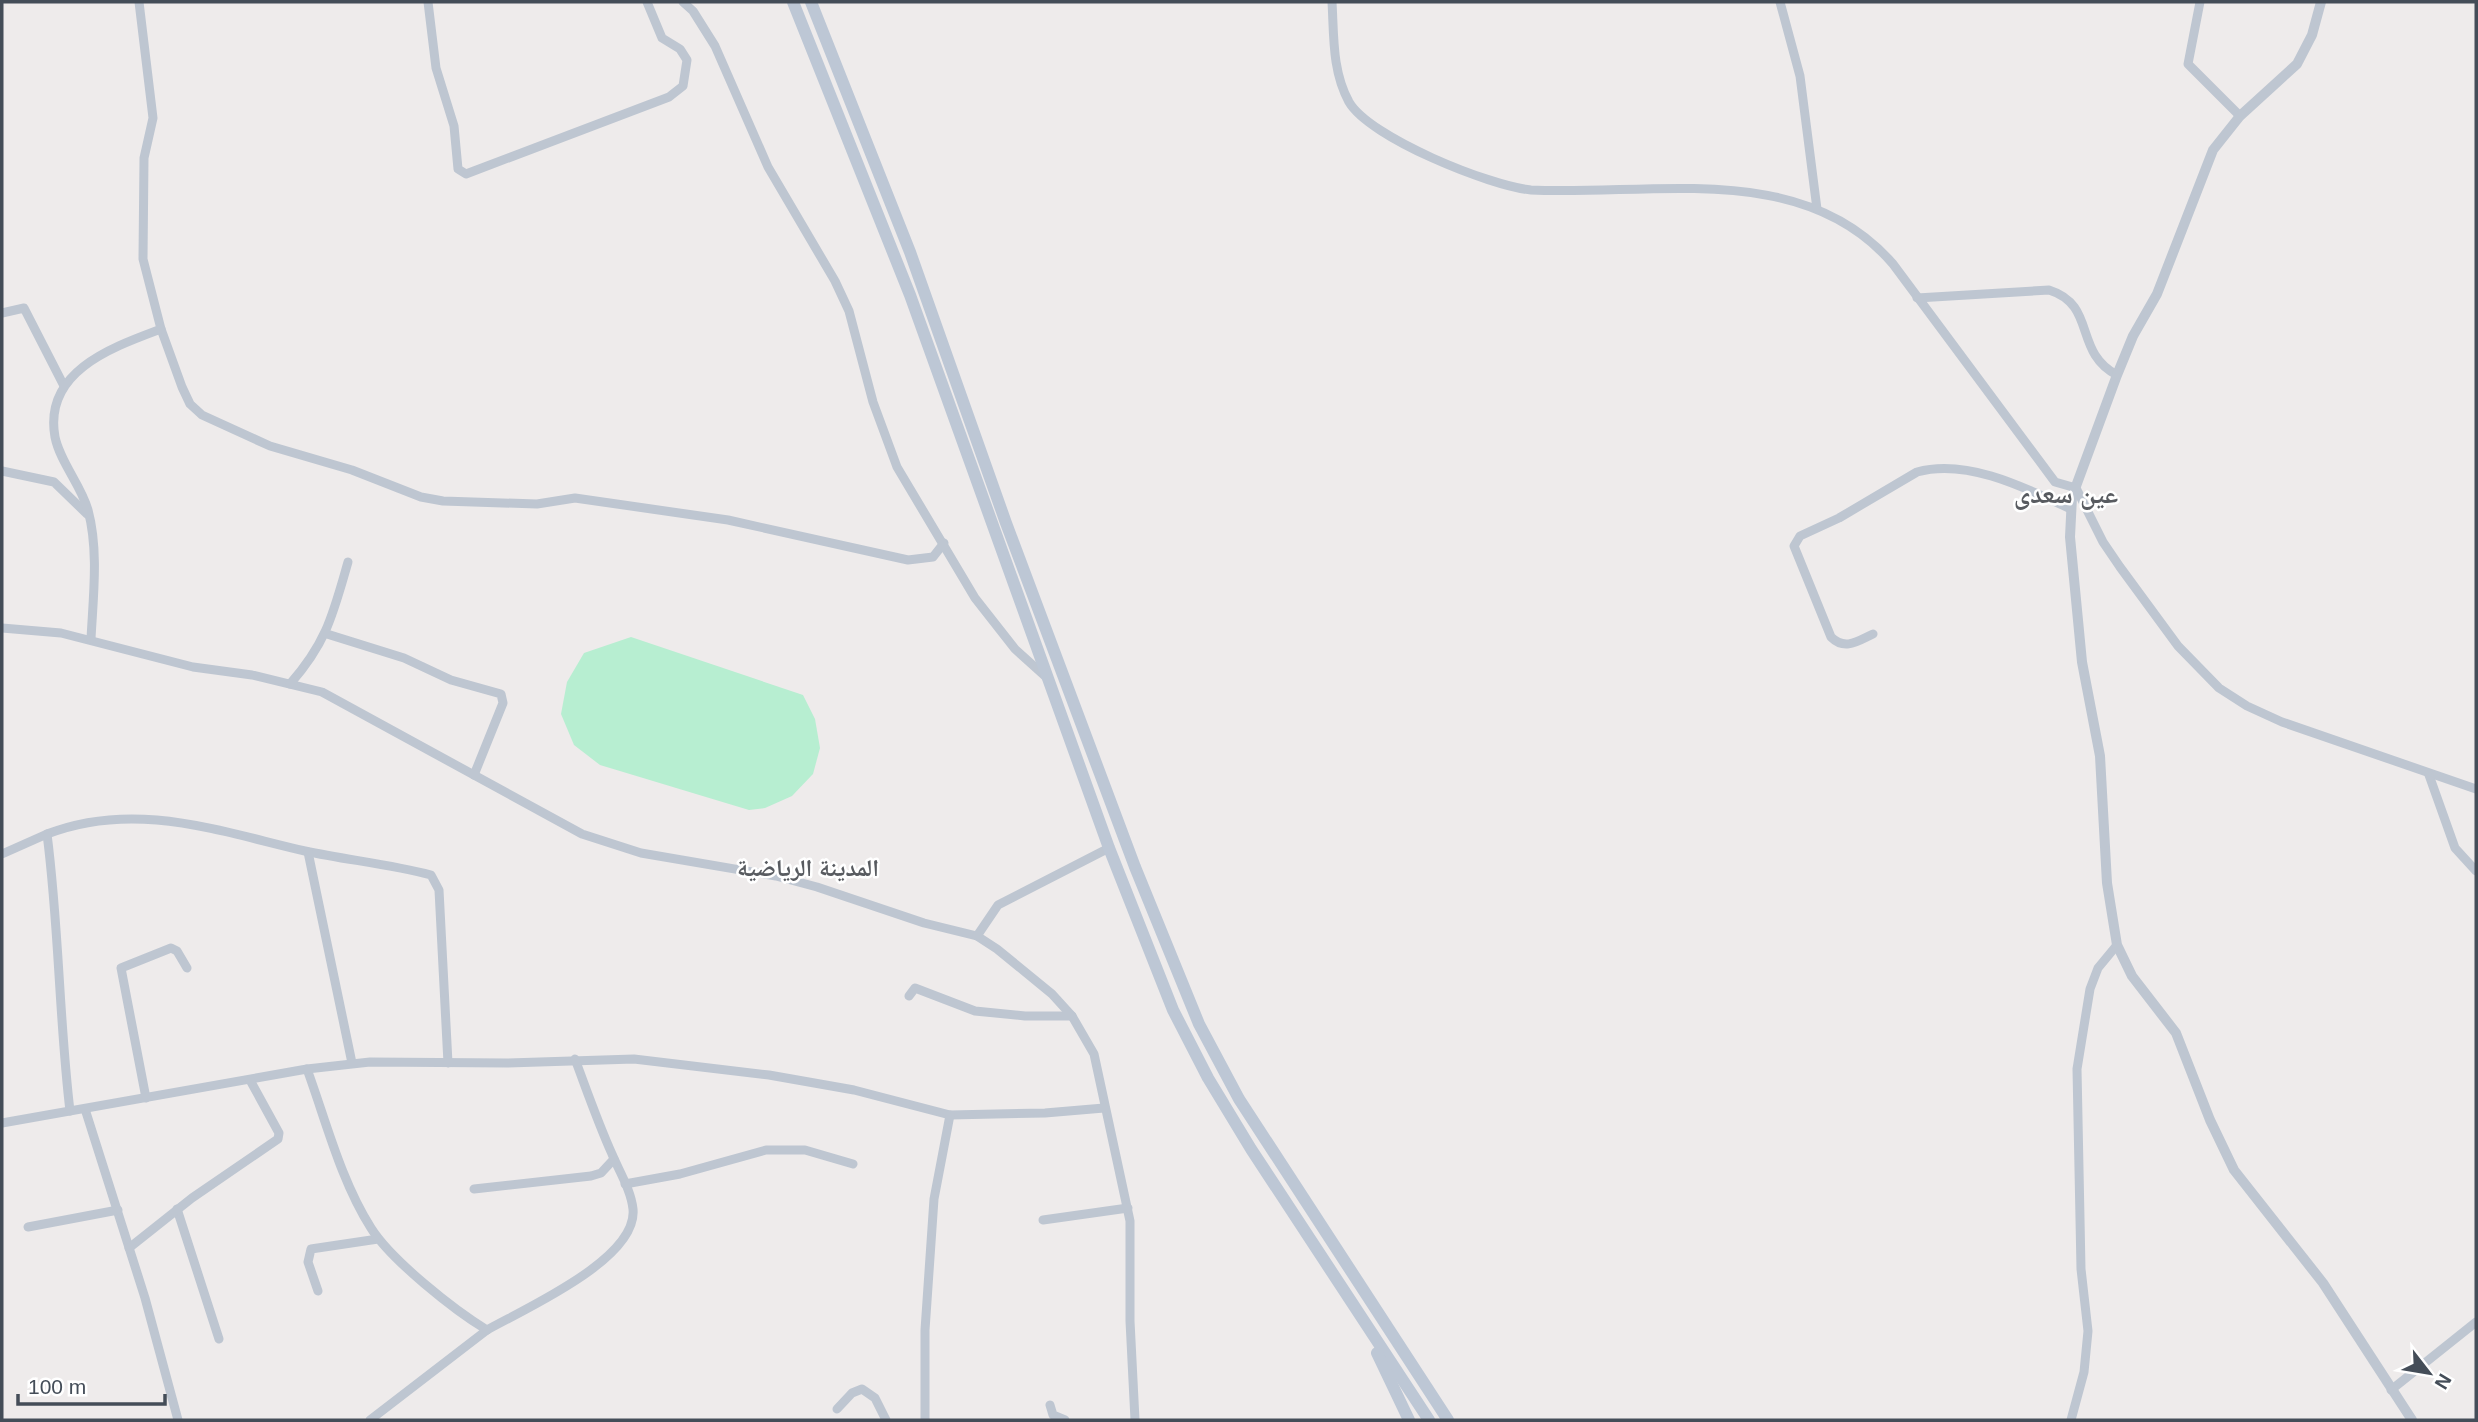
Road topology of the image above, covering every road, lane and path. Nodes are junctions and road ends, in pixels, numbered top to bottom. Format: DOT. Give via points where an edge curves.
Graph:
graph roads {
  1 [pos="139,2"];
  2 [pos="428,2"];
  3 [pos="647,2"];
  4 [pos="683,2"];
  5 [pos="793,2"];
  6 [pos="811,2"];
  7 [pos="1332,2"];
  8 [pos="1780,2"];
  9 [pos="2200,2"];
  10 [pos="2321,2"];
  11 [pos="2240,116"];
  12 [pos="1817,209"];
  13 [pos="1917,298"];
  14 [pos="2,313"];
  15 [pos="161,329"];
  16 [pos="2117,375"];
  17 [pos="64,386"];
  18 [pos="2,471"];
  19 [pos="2076,488"];
  20 [pos="2071,509"];
  21 [pos="89,515"];
  22 [pos="944,543"];
  23 [pos="348,562"];
  24 [pos="2,628"];
  25 [pos="327,634"];
  26 [pos="1873,634"];
  27 [pos="91,639"];
  28 [pos="1046,678"];
  29 [pos="290,684"];
  30 [pos="474,775"];
  31 [pos="2429,775"];
  32 [pos="2476,789"];
  33 [pos="47,834"];
  34 [pos="1109,848"];
  35 [pos="308,852"];
  36 [pos="2,854"];
  37 [pos="2476,871"];
  38 [pos="977,936"];
  39 [pos="2117,946"];
  40 [pos="187,968"];
  41 [pos="909,996"];
  42 [pos="1072,1016"];
  43 [pos="575,1059"];
  44 [pos="352,1063"];
  45 [pos="448,1063"];
  46 [pos="307,1069"];
  47 [pos="250,1080"];
  48 [pos="146,1098"];
  49 [pos="1104,1108"];
  50 [pos="85,1109"];
  51 [pos="70,1111"];
  52 [pos="950,1115"];
  53 [pos="2,1123"];
  54 [pos="614,1159"];
  55 [pos="853,1164"];
  56 [pos="625,1184"];
  57 [pos="474,1189"];
  58 [pos="1128,1208"];
  59 [pos="177,1209"];
  60 [pos="118,1210"];
  61 [pos="1043,1220"];
  62 [pos="28,1227"];
  63 [pos="378,1238"];
  64 [pos="129,1248"];
  65 [pos="318,1290"];
  66 [pos="1358,1311"];
  67 [pos="2476,1322"];
  68 [pos="487,1330"];
  69 [pos="219,1339"];
  70 [pos="2391,1390"];
  71 [pos="1049,1405"];
  72 [pos="837,1409"];
  73 [pos="178,1420"];
  74 [pos="370,1420"];
  75 [pos="886,1420"];
  76 [pos="925,1420"];
  77 [pos="1065,1420"];
  78 [pos="1135,1420"];
  79 [pos="1409,1420"];
  80 [pos="1429,1420"];
  81 [pos="1448,1420"];
  82 [pos="2071,1420"];
  83 [pos="2412,1420"];
  1 -- 15 [label="street" via="153,118 144,158 143,258"];
  2 -- 3 [label="street" via="436,68 454,126 456,163 466,174 669,97 683,86 687,60 662,38"];
  4 -- 22 [label="street" via="715,46 768,167 835,281 849,311 887,446"];
  5 -- 28 [label="main road" via="910,295 1033,630"];
  6 -- 81 [label="main road" via="910,252 1135,867 1199,1024 1239,1099"];
  7 -- 12 [label="street" via="1338,74 1356,112 1469,175 1531,190 1739,191"];
  8 -- 12 [label="street" via="1800,76"];
  9 -- 11 [label="street" via="2188,64"];
  10 -- 11 [label="street" via="2312,35 2297,64"];
  11 -- 16 [label="street" via="2213,150 2157,294"];
  12 -- 13 [label="street" via="1871,241"];
  13 -- 16 [label="street" via="2060,293 2079,312 2096,360"];
  13 -- 19 [label="street" via="2055,482"];
  14 -- 17 [label="street" via="24,308"];
  15 -- 17 [label="street" via="77,369"];
  15 -- 22 [label="street" via="181,387 202,415 270,446 352,470 421,497 537,504 575,498 728,520 908,561 933,557"];
  16 -- 19 [label="street"];
  17 -- 21 [label="street" via="55,416 55,436"];
  18 -- 21 [label="street" via="54,482"];
  19 -- 20 [label="street"];
  19 -- 31 [label="street" via="2120,568 2209,680 2259,712"];
  20 -- 26 [label="street" via="1989,477 1930,468 1800,536 1794,546 1831,637 1850,645"];
  20 -- 39 [label="street" via="2082,662 2100,756 2106,883"];
  21 -- 27 [label="street"];
  22 -- 28 [label="street" via="997,628"];
  23 -- 25 [label="street"];
  24 -- 27 [label="street"];
  25 -- 29 [label="street"];
  25 -- 30 [label="street" via="501,694 503,703"];
  27 -- 29 [label="street" via="193,667"];
  28 -- 34 [label="main road"];
  29 -- 30 [label="street" via="346,702"];
  30 -- 38 [label="street" via="550,818 619,847 776,876"];
  31 -- 32 [label="street"];
  31 -- 37 [label="street" via="2455,848"];
  33 -- 35 [label="street" via="78,822 154,820 218,828"];
  33 -- 36 [label="street"];
  33 -- 51 [label="street" via="59,928 60,1006"];
  34 -- 38 [label="street" via="998,905"];
  34 -- 66 [label="main road" via="1172,1010 1192,1048 1251,1149"];
  35 -- 44 [label="street"];
  35 -- 45 [label="street" via="428,874 437,881"];
  38 -- 42 [label="street" via="1038,982"];
  39 -- 70 [label="street" via="2132,976 2176,1033 2234,1170 2323,1283"];
  39 -- 82 [label="street" via="2098,968 2090,989 2077,1069 2081,1269 2088,1331 2084,1372"];
  40 -- 48 [label="street" via="171,948 121,968"];
  41 -- 42 [label="street" via="915,988 975,1010"];
  42 -- 49 [label="street" via="1094,1054"];
  43 -- 45 [label="street"];
  43 -- 52 [label="street" via="634,1059 748,1071 854,1090"];
  43 -- 54 [label="street"];
  44 -- 45 [label="street"];
  44 -- 46 [label="street"];
  46 -- 47 [label="street"];
  46 -- 63 [label="street" via="350,1185"];
  47 -- 48 [label="street"];
  47 -- 59 [label="street" via="278,1139"];
  48 -- 50 [label="street"];
  49 -- 52 [label="street"];
  49 -- 58 [label="street"];
  50 -- 51 [label="street"];
  50 -- 60 [label="street"];
  51 -- 53 [label="street"];
  52 -- 76 [label="street" via="934,1199 925,1330"];
  54 -- 56 [label="street"];
  54 -- 57 [label="street" via="601,1173 591,1176"];
  55 -- 56 [label="street" via="805,1150 766,1150"];
  56 -- 68 [label="street" via="631,1226 613,1250 558,1291"];
  58 -- 61 [label="street"];
  58 -- 78 [label="street"];
  59 -- 64 [label="street"];
  59 -- 69 [label="street"];
  60 -- 62 [label="street"];
  60 -- 64 [label="street"];
  63 -- 65 [label="street" via="311,1249 308,1262"];
  63 -- 68 [label="street" via="453,1308"];
  64 -- 73 [label="street"];
  66 -- 79 [label="main road"];
  66 -- 80 [label="main road"];
  67 -- 70 [label="street"];
  68 -- 74 [label="street"];
  70 -- 83 [label="street"];
  71 -- 77 [label="street" via="1053,1415"];
  72 -- 75 [label="street" via="862,1389 875,1398"];
}
